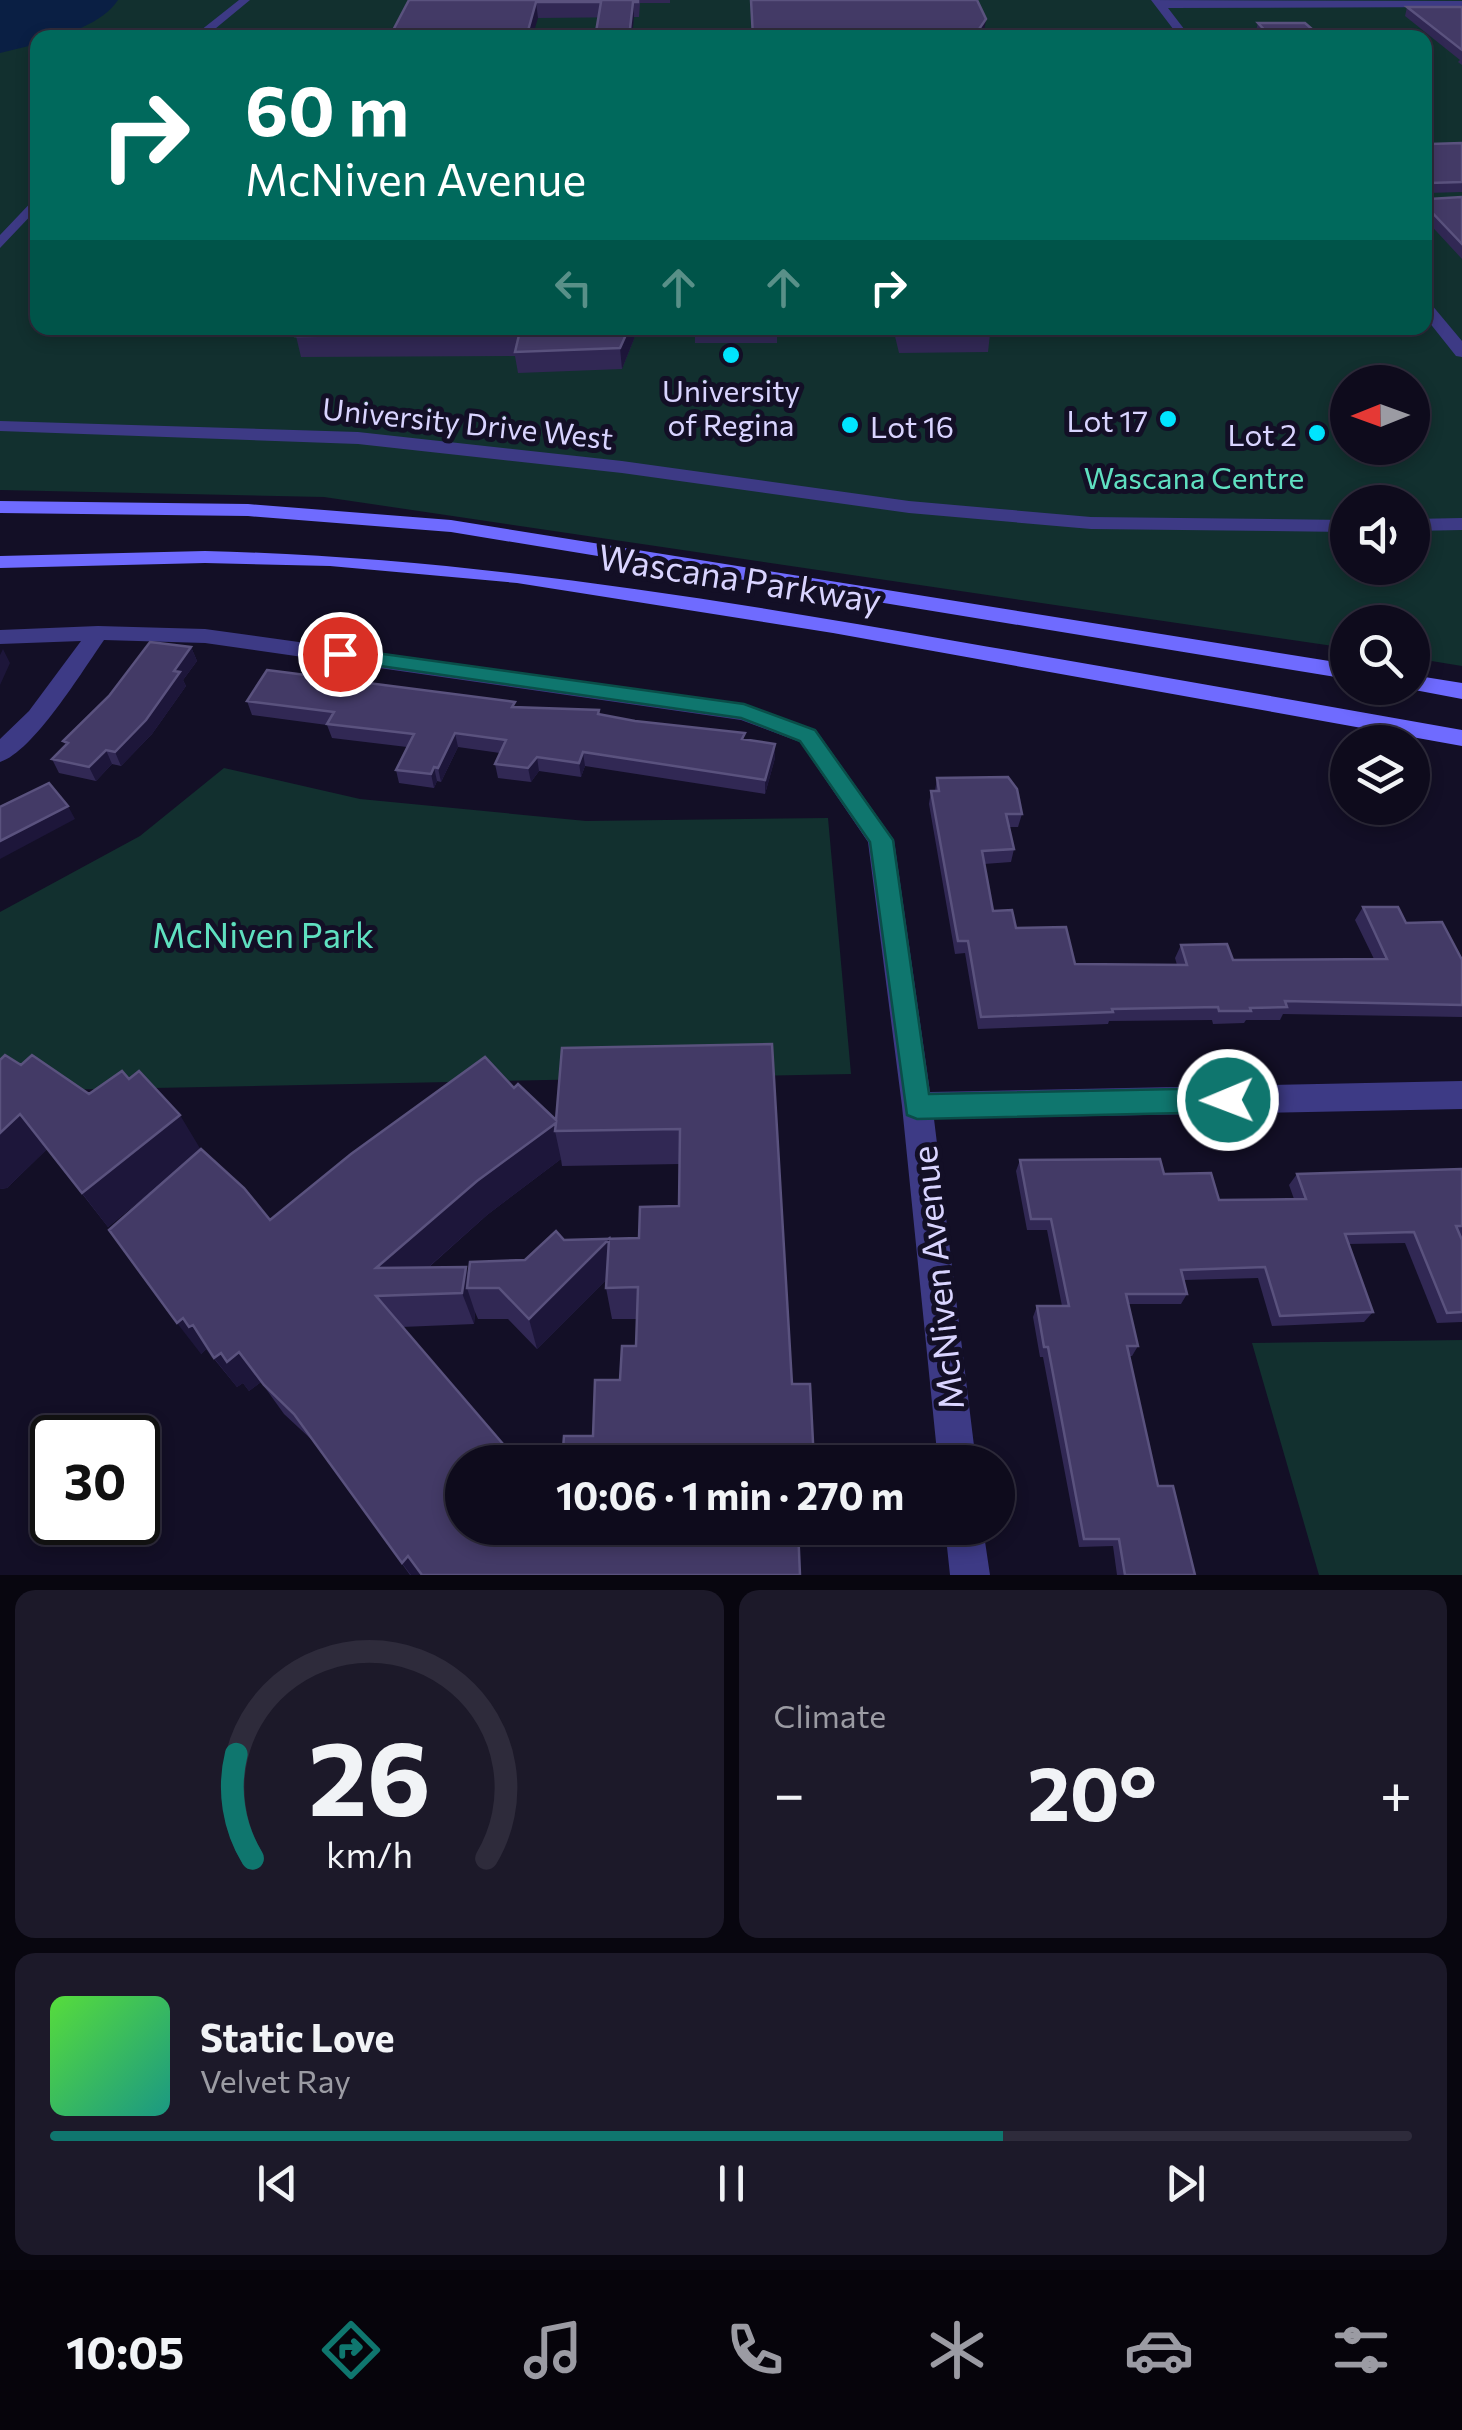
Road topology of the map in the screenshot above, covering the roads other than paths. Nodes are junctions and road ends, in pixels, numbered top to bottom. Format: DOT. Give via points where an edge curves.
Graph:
graph roads {
  1 [pos="245,0"];
  2 [pos="1159,2"];
  3 [pos="1462,4"];
  4 [pos="206,30"];
  5 [pos="1180,30"];
  6 [pos="30,208"];
  7 [pos="0,244"];
  8 [pos="1432,314"];
  9 [pos="1458,342"];
  10 [pos="0,426"];
  11 [pos="0,508"];
  12 [pos="1462,524"];
  13 [pos="1430,525"];
  14 [pos="1330,526"];
  15 [pos="0,562"];
  16 [pos="98,633"];
  17 [pos="0,637"];
  18 [pos="1330,669"];
  19 [pos="1430,686"];
  20 [pos="1462,691"];
  21 [pos="1462,738"];
  22 [pos="0,753"];
  23 [pos="1462,1096"];
  24 [pos="917,1106"];
  25 [pos="955,1445"];
  26 [pos="966,1545"];
  27 [pos="970,1575"];
  1 -- 4 [label="street"];
  2 -- 3 [label="street"];
  2 -- 5 [label="street"];
  6 -- 7 [label="street"];
  8 -- 9 [label="street"];
  10 -- 14 [label="street, University Drive West" via="358,438 1091,523"];
  11 -- 18 [label="main road, Wascana Parkway" via="248,510 452,526"];
  12 -- 13 [label="street"];
  15 -- 21 [label="main road, Wascana Parkway" via="330,560 516,577"];
  16 -- 17 [label="street, McNiven Avenue"];
  16 -- 22 [label="street" via="37,718"];
  16 -- 24 [label="street, McNiven Avenue" via="205,636 744,712 808,736 881,840"];
  19 -- 20 [label="main road"];
  23 -- 24 [label="street"];
  24 -- 25 [label="street, McNiven Avenue"];
  26 -- 27 [label="street"];
}
